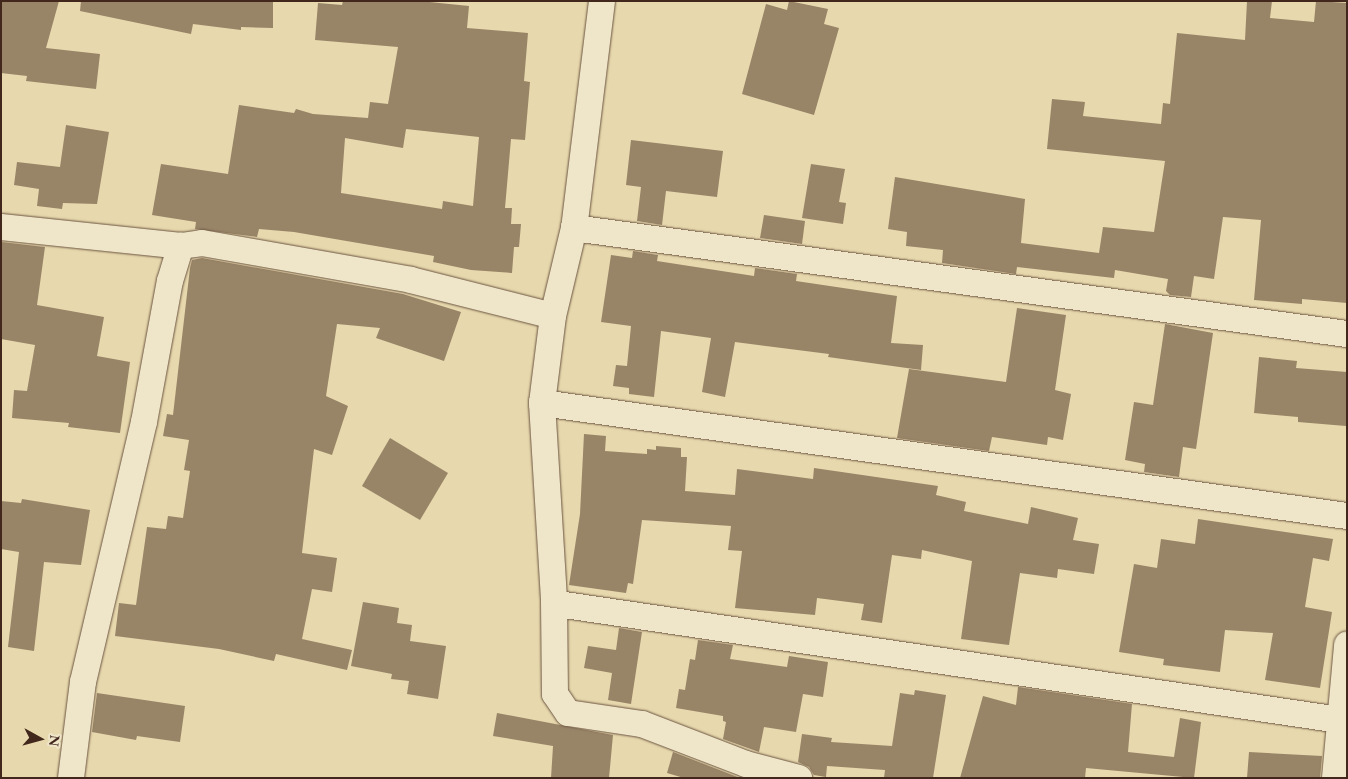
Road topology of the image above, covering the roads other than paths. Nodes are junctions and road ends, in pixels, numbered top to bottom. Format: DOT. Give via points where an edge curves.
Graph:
graph roads {
  1 [pos="602,1"];
  2 [pos="1,227"];
  3 [pos="574,228"];
  4 [pos="181,246"];
  5 [pos="553,316"];
  6 [pos="1347,334"];
  7 [pos="542,403"];
  8 [pos="1347,516"];
  9 [pos="554,601"];
  10 [pos="1347,645"];
  11 [pos="1340,720"];
  12 [pos="71,778"];
  13 [pos="799,778"];
  14 [pos="1336,778"];
  1 -- 3 [label="street"];
  2 -- 4 [label="street"];
  3 -- 5 [label="street"];
  3 -- 6 [label="street"];
  4 -- 5 [label="street" via="202,243 411,280"];
  4 -- 12 [label="street" via="170,280 144,422 83,682"];
  5 -- 7 [label="street"];
  7 -- 8 [label="street"];
  7 -- 9 [label="street"];
  9 -- 11 [label="street" via="568,606"];
  9 -- 13 [label="street" via="555,694 568,713 642,724 746,764"];
  10 -- 11 [label="street"];
  11 -- 14 [label="street"];
}
